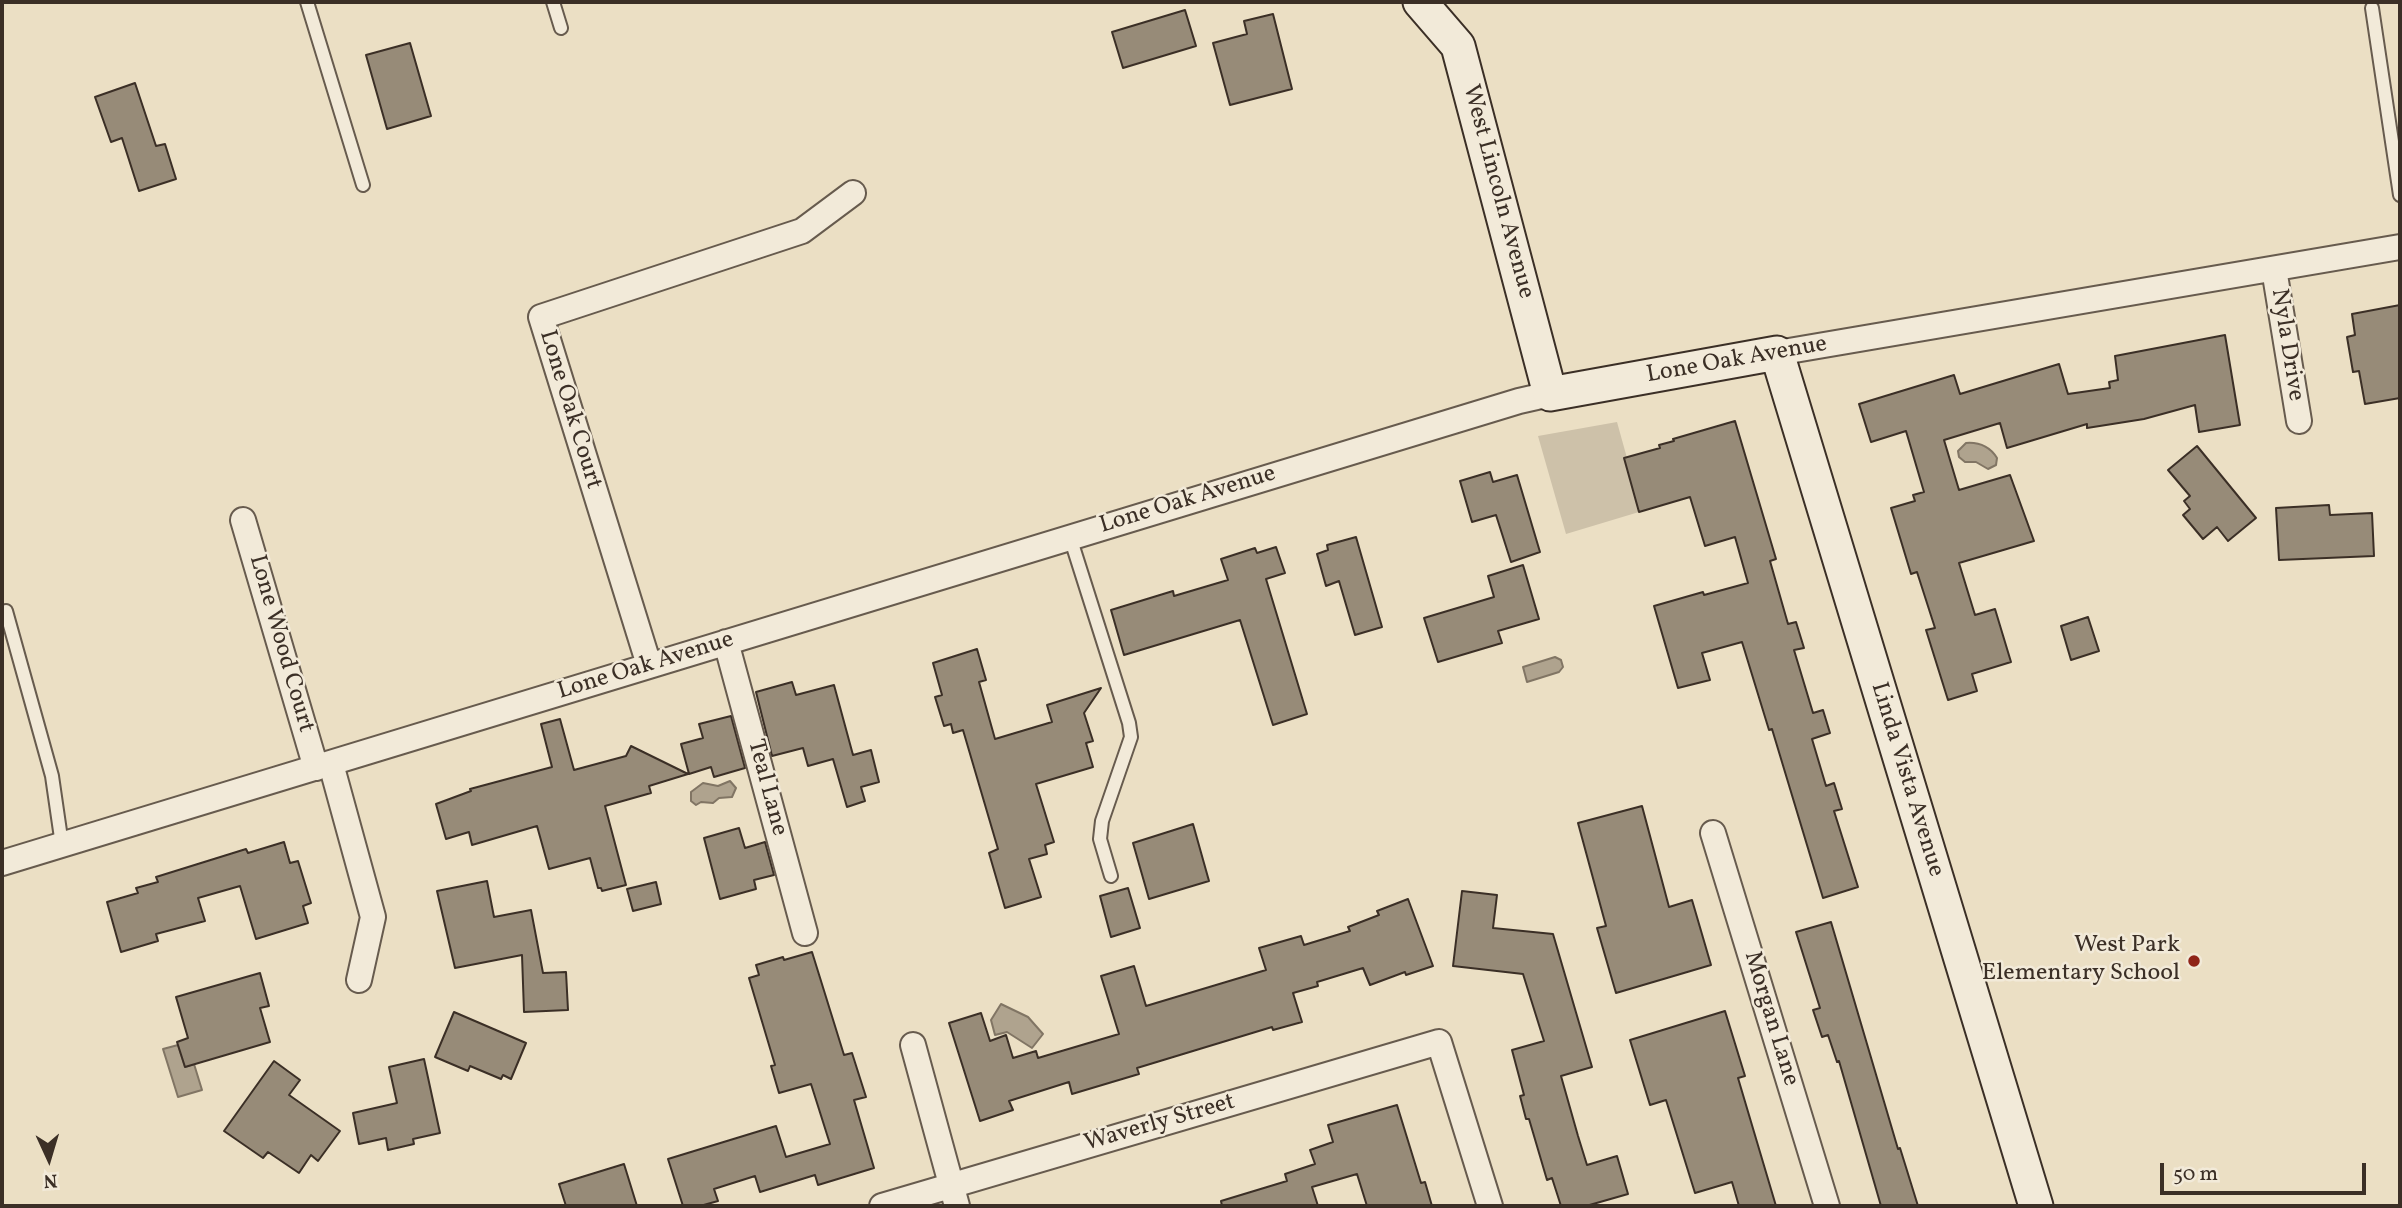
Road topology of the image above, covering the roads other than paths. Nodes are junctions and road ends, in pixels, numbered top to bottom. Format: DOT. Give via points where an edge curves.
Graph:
graph roads {
  1 [pos="307,2"];
  2 [pos="553,2"];
  3 [pos="1420,2"];
  4 [pos="2372,8"];
  5 [pos="561,28"];
  6 [pos="363,185"];
  7 [pos="853,193"];
  8 [pos="2400,195"];
  9 [pos="2400,247"];
  10 [pos="2274,269"];
  11 [pos="1777,353"];
  12 [pos="1550,394"];
  13 [pos="2299,421"];
  14 [pos="243,520"];
  15 [pos="1070,537"];
  16 [pos="6,611"];
  17 [pos="726,642"];
  18 [pos="649,665"];
  19 [pos="324,766"];
  20 [pos="1713,833"];
  21 [pos="62,845"];
  22 [pos="2,863"];
  23 [pos="1111,876"];
  24 [pos="805,933"];
  25 [pos="359,980"];
  26 [pos="913,1045"];
  27 [pos="954,1196"];
  28 [pos="882,1206"];
  29 [pos="1490,1206"];
  30 [pos="1827,1206"];
  31 [pos="2036,1206"];
  1 -- 6 [label="lane"];
  2 -- 5 [label="lane"];
  3 -- 12 [label="street, West Lincoln Avenue" via="1458,46"];
  4 -- 8 [label="lane"];
  7 -- 18 [label="street, Lone Oak Court" via="802,230 541,317"];
  9 -- 10 [label="street, Lone Oak Avenue"];
  10 -- 11 [label="street, Lone Oak Avenue"];
  10 -- 13 [label="street, Nyla Drive"];
  11 -- 12 [label="street, Lone Oak Avenue"];
  11 -- 31 [label="street, Linda Vista Avenue"];
  12 -- 15 [label="street, Lone Oak Avenue"];
  14 -- 19 [label="street, Lone Wood Court"];
  15 -- 17 [label="street, Lone Oak Avenue"];
  15 -- 23 [label="lane" via="1131,737 1102,821 1100,839"];
  16 -- 21 [label="lane" via="52,776"];
  17 -- 18 [label="street, Lone Oak Avenue"];
  17 -- 24 [label="street, Teal Lane"];
  18 -- 19 [label="street, Lone Oak Avenue"];
  19 -- 21 [label="street, Lone Oak Avenue"];
  19 -- 25 [label="street, Lone Wood Court" via="373,917"];
  20 -- 30 [label="street, Morgan Lane"];
  21 -- 22 [label="street, Lone Oak Avenue"];
  26 -- 27 [label="street"];
  27 -- 28 [label="street, Waverly Street"];
  27 -- 29 [label="street, Waverly Street" via="1439,1042"];
}
